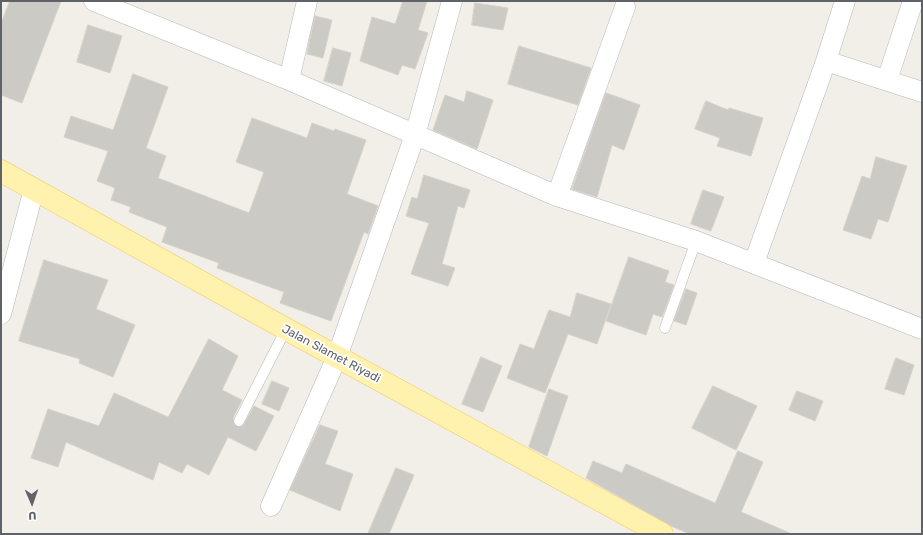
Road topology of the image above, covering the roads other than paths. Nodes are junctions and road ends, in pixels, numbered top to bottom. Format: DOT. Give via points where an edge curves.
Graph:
graph roads {
  1 [pos="94,1"];
  2 [pos="307,1"];
  3 [pos="452,1"];
  4 [pos="845,1"];
  5 [pos="913,1"];
  6 [pos="625,7"];
  7 [pos="826,61"];
  8 [pos="289,80"];
  9 [pos="886,80"];
  10 [pos="922,92"];
  11 [pos="415,135"];
  12 [pos="1,171"];
  13 [pos="34,189"];
  14 [pos="557,196"];
  15 [pos="696,240"];
  16 [pos="754,263"];
  17 [pos="1,314"];
  18 [pos="665,328"];
  19 [pos="286,329"];
  20 [pos="922,329"];
  21 [pos="337,357"];
  22 [pos="239,421"];
  23 [pos="271,506"];
  24 [pos="662,534"];
  1 -- 8 [label="street"];
  2 -- 8 [label="street"];
  3 -- 11 [label="street"];
  4 -- 7 [label="street"];
  5 -- 9 [label="street"];
  6 -- 14 [label="street"];
  7 -- 9 [label="street"];
  7 -- 16 [label="street"];
  8 -- 11 [label="street"];
  9 -- 10 [label="street"];
  11 -- 14 [label="street"];
  11 -- 21 [label="street"];
  12 -- 13 [label="main road, Jalan Slamet Riyadi"];
  13 -- 17 [label="street"];
  13 -- 19 [label="main road, Jalan Slamet Riyadi"];
  14 -- 15 [label="street"];
  15 -- 16 [label="street"];
  15 -- 18 [label="lane"];
  16 -- 20 [label="street"];
  19 -- 21 [label="main road, Jalan Slamet Riyadi"];
  19 -- 22 [label="lane"];
  21 -- 23 [label="street"];
  21 -- 24 [label="main road, Jalan Slamet Riyadi"];
}
